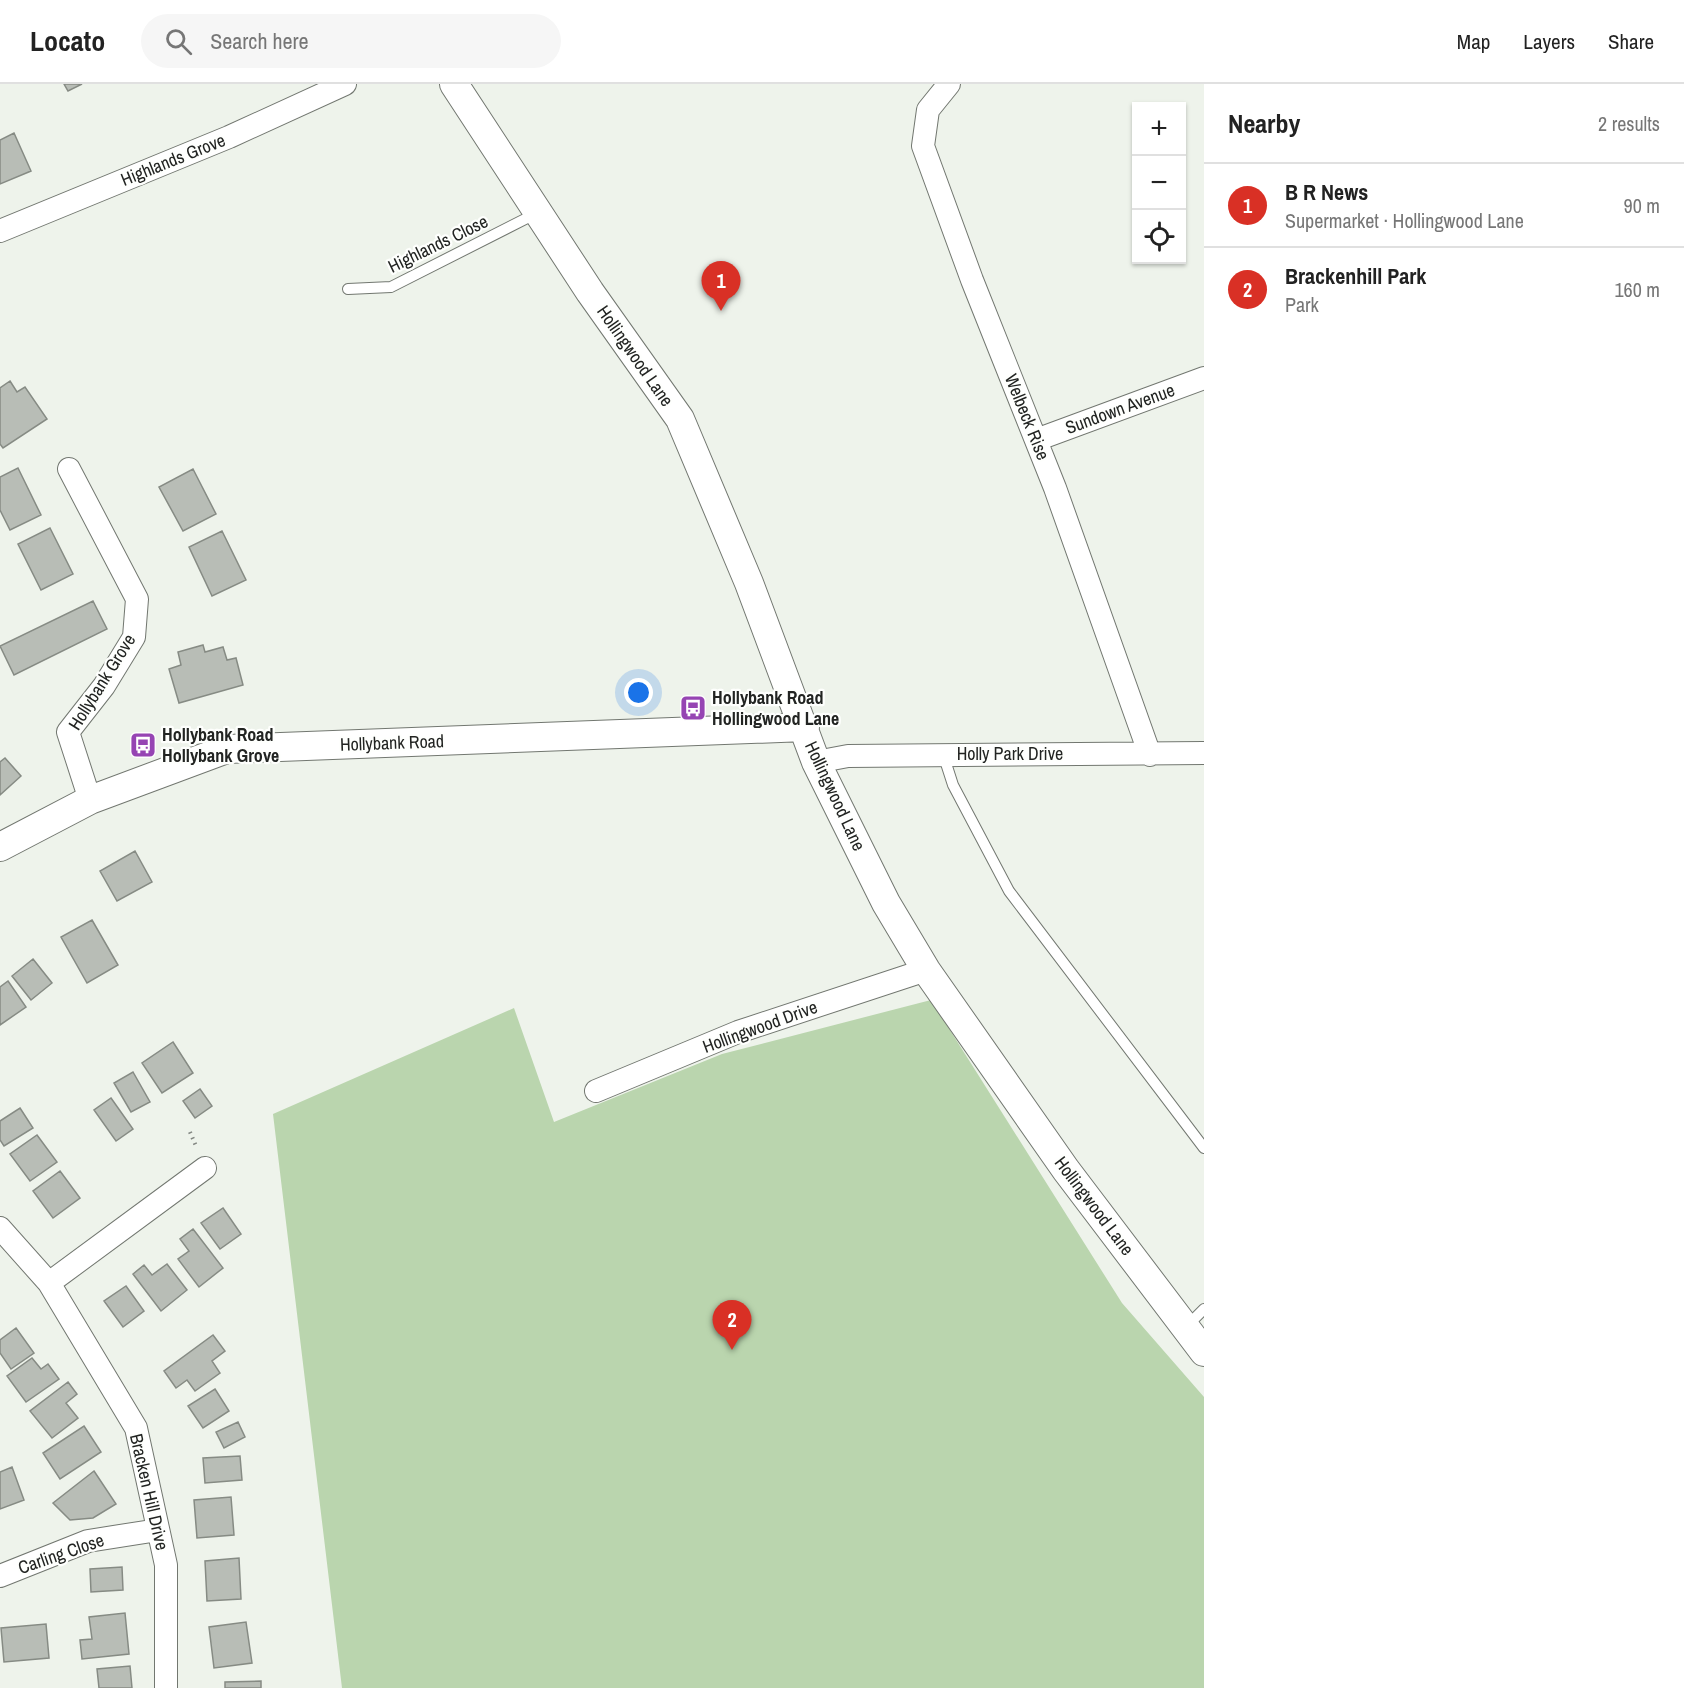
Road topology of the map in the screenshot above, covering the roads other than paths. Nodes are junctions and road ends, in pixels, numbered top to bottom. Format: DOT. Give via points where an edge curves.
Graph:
graph roads {
  1 [pos="345,84"];
  2 [pos="454,84"];
  3 [pos="949,84"];
  4 [pos="537,213"];
  5 [pos="0,231"];
  6 [pos="348,289"];
  7 [pos="1204,378"];
  8 [pos="1036,440"];
  9 [pos="69,469"];
  10 [pos="805,727"];
  11 [pos="1204,753"];
  12 [pos="943,754"];
  13 [pos="1150,754"];
  14 [pos="816,762"];
  15 [pos="90,800"];
  16 [pos="0,847"];
  17 [pos="926,970"];
  18 [pos="596,1091"];
  19 [pos="1204,1148"];
  20 [pos="205,1168"];
  21 [pos="0,1228"];
  22 [pos="50,1283"];
  23 [pos="1195,1319"];
  24 [pos="1204,1352"];
  25 [pos="158,1530"];
  26 [pos="0,1576"];
  27 [pos="166,1688"];
  1 -- 5 [label="street, Highlands Grove" via="229,137"];
  2 -- 4 [label="street, Hollingwood Lane"];
  3 -- 8 [label="street, Welbeck Rise" via="928,110 923,146"];
  4 -- 6 [label="lane, Highlands Close" via="391,287"];
  4 -- 10 [label="street, Hollingwood Lane" via="680,419"];
  7 -- 8 [label="street, Sundown Avenue"];
  8 -- 13 [label="street, Welbeck Rise"];
  9 -- 15 [label="street, Hollybank Grove" via="137,599 134,637 104,686 68,732"];
  10 -- 14 [label="street, Hollingwood Lane"];
  10 -- 15 [label="street, Hollybank Road" via="227,749"];
  11 -- 13 [label="street, Holly Park Drive"];
  12 -- 13 [label="street, Holly Park Drive"];
  12 -- 14 [label="street, Holly Park Drive" via="848,756"];
  12 -- 19 [label="lane" via="953,785 1009,891"];
  14 -- 17 [label="street, Hollingwood Lane" via="886,903"];
  15 -- 16 [label="street, Hollybank Road"];
  17 -- 18 [label="street, Hollingwood Drive" via="738,1032"];
  17 -- 23 [label="street, Hollingwood Lane" via="1066,1170"];
  20 -- 22 [label="street"];
  21 -- 22 [label="street, Bracken Hill Drive"];
  22 -- 25 [label="street, Bracken Hill Drive" via="136,1428"];
  23 -- 24 [label="street, Hollingwood Lane"];
  25 -- 26 [label="street, Carling Close" via="88,1541"];
  25 -- 27 [label="street, Bracken Hill Drive" via="166,1565"];
}
